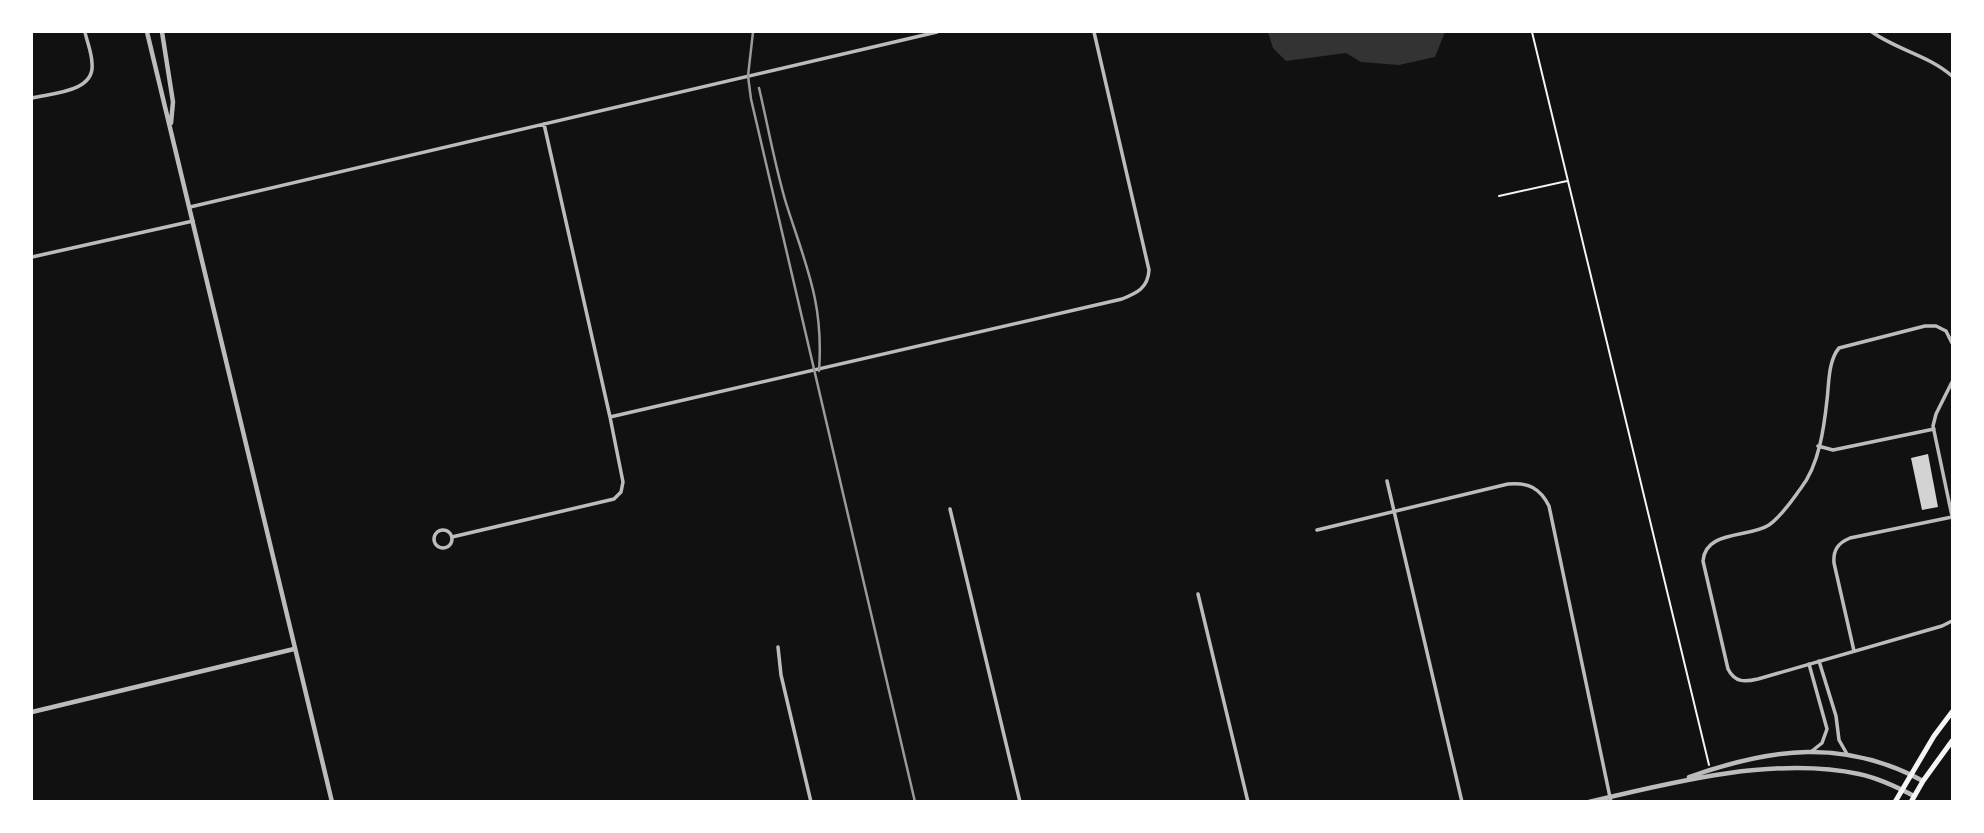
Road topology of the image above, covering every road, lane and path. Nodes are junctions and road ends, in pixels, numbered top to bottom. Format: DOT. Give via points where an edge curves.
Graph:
graph roads {
  1 [pos="85,32"];
  2 [pos="147,32"];
  3 [pos="162,32"];
  4 [pos="937,32"];
  5 [pos="1094,32"];
  6 [pos="1532,32"];
  7 [pos="1872,32"];
  8 [pos="1952,74"];
  9 [pos="32,98"];
  10 [pos="171,124"];
  11 [pos="544,124"];
  12 [pos="1568,180"];
  13 [pos="1499,196"];
  14 [pos="190,208"];
  15 [pos="192,221"];
  16 [pos="32,257"];
  17 [pos="1952,343"];
  18 [pos="1952,383"];
  19 [pos="610,417"];
  20 [pos="1934,429"];
  21 [pos="1818,446"];
  22 [pos="1387,481"];
  23 [pos="950,509"];
  24 [pos="1394,511"];
  25 [pos="1952,517"];
  26 [pos="1317,530"];
  27 [pos="452,537"];
  28 [pos="1199,594"];
  29 [pos="1952,621"];
  30 [pos="778,648"];
  31 [pos="294,649"];
  32 [pos="1854,651"];
  33 [pos="1819,661"];
  34 [pos="1809,664"];
  35 [pos="1826,684"];
  36 [pos="1816,687"];
  37 [pos="32,712"];
  38 [pos="1952,712"];
  39 [pos="1837,726"];
  40 [pos="1828,729"];
  41 [pos="1952,741"];
  42 [pos="1812,751"];
  43 [pos="1847,754"];
  44 [pos="1766,756"];
  45 [pos="1710,770"];
  46 [pos="1745,772"];
  47 [pos="1912,775"];
  48 [pos="1679,781"];
  49 [pos="1923,781"];
  50 [pos="1902,789"];
  51 [pos="1611,799"];
  52 [pos="1913,799"];
  53 [pos="332,802"];
  54 [pos="811,802"];
  55 [pos="1020,802"];
  56 [pos="1248,802"];
  57 [pos="1462,802"];
  58 [pos="1589,802"];
  59 [pos="1895,802"];
  1 -- 9 [label="street" via="93,64 88,81"];
  2 -- 10 [label="street"];
  3 -- 10 [label="street" via="173,102"];
  4 -- 11 [label="street"];
  5 -- 19 [label="street" via="1149,270 1144,287 1122,299"];
  6 -- 12 [label="path"];
  7 -- 8 [label="street"];
  10 -- 14 [label="street"];
  11 -- 14 [label="street"];
  11 -- 19 [label="street"];
  12 -- 13 [label="path"];
  12 -- 45 [label="path"];
  14 -- 15 [label="street"];
  15 -- 16 [label="street"];
  15 -- 31 [label="street"];
  17 -- 21 [label="street" via="1945,331 1931,326 1839,348 1832,360"];
  18 -- 20 [label="street" via="1936,414"];
  19 -- 27 [label="street" via="623,482 614,499"];
  20 -- 21 [label="street" via="1833,450"];
  20 -- 25 [label="street"];
  21 -- 34 [label="street" via="1807,480 1773,521 1760,530 1712,543 1703,561 1734,678 1748,682"];
  22 -- 24 [label="street"];
  23 -- 55 [label="street"];
  24 -- 26 [label="street"];
  24 -- 51 [label="street" via="1508,484 1527,484 1544,495"];
  24 -- 57 [label="street"];
  25 -- 32 [label="street" via="1850,538 1838,545 1834,563"];
  27 -- 27 [label="street" via="442,530 434,541 444,549"];
  28 -- 56 [label="street"];
  29 -- 32 [label="street"];
  30 -- 54 [label="street"];
  31 -- 37 [label="street"];
  31 -- 53 [label="street"];
  32 -- 33 [label="street"];
  33 -- 34 [label="street"];
  33 -- 35 [label="street"];
  34 -- 36 [label="street"];
  35 -- 36 [label="street"];
  35 -- 39 [label="street"];
  36 -- 40 [label="street"];
  38 -- 47 [label="main road"];
  39 -- 40 [label="street"];
  39 -- 43 [label="street"];
  40 -- 42 [label="street"];
  41 -- 49 [label="main road"];
  42 -- 43 [label="street"];
  42 -- 44 [label="street"];
  43 -- 47 [label="street"];
  44 -- 45 [label="street"];
  44 -- 46 [label="street" via="1749,763"];
  45 -- 48 [label="street"];
  46 -- 48 [label="street"];
  46 -- 50 [label="street" via="1829,769"];
  47 -- 49 [label="street"];
  47 -- 50 [label="main road"];
  48 -- 51 [label="street"];
  49 -- 52 [label="main road"];
  50 -- 52 [label="street"];
  50 -- 59 [label="main road"];
  51 -- 58 [label="street"];
}
